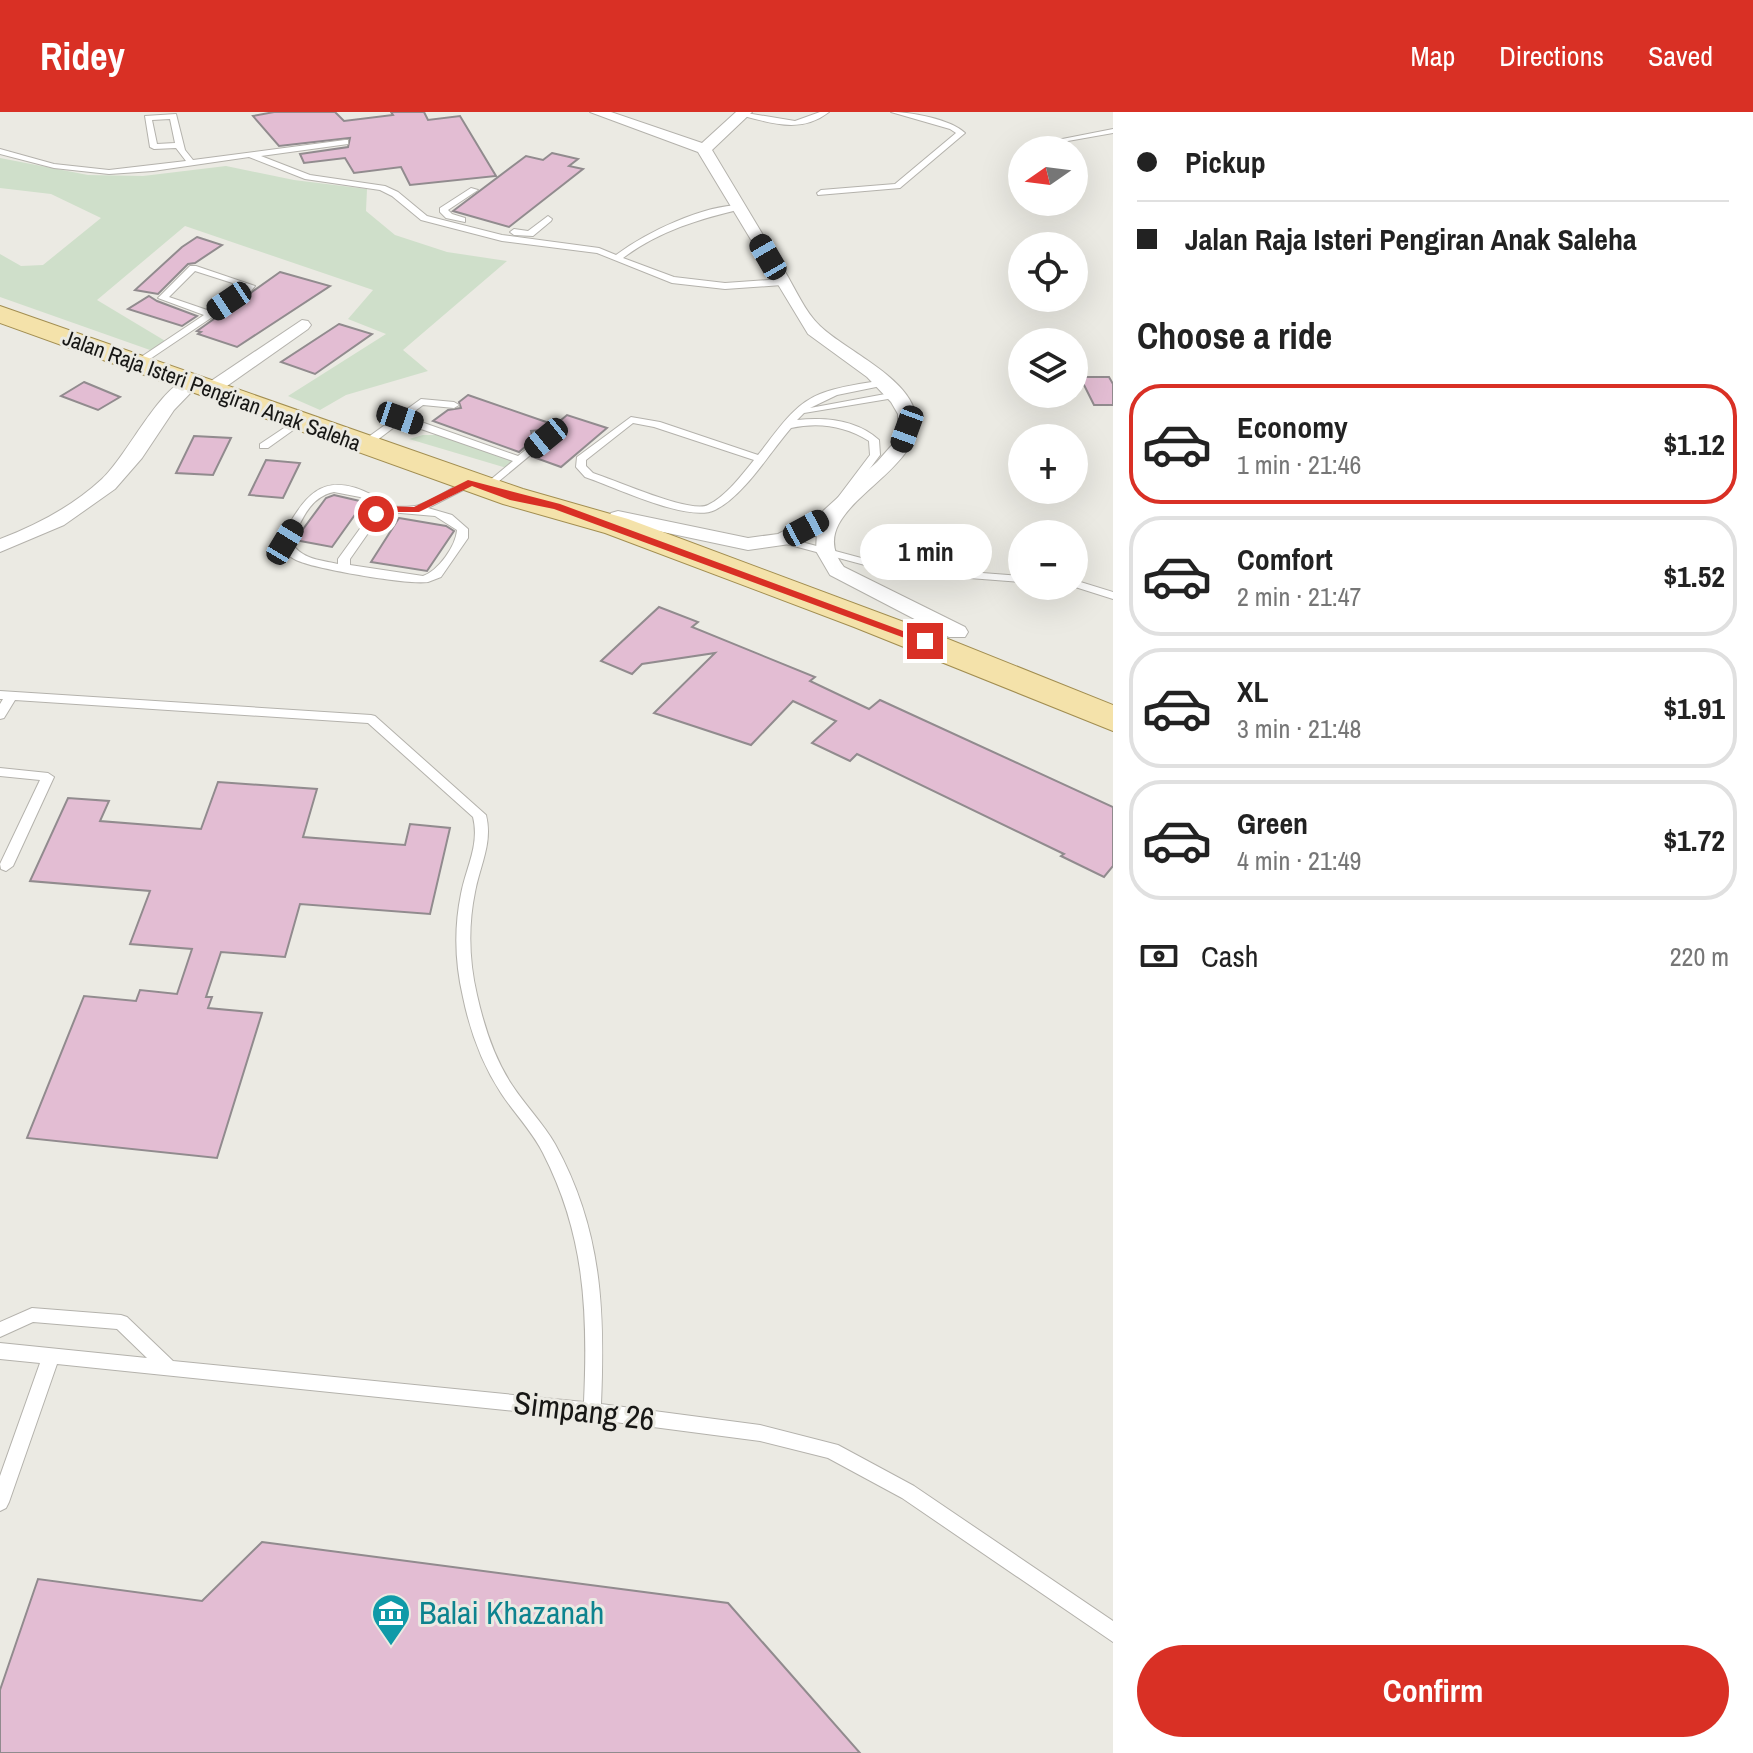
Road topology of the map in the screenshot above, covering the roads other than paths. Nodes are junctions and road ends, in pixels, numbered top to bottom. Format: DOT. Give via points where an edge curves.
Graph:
graph roads {
  1 [pos="597,112"];
  2 [pos="825,112"];
  3 [pos="895,112"];
  4 [pos="744,113"];
  5 [pos="1113,131"];
  6 [pos="1085,136"];
  7 [pos="345,142"];
  8 [pos="180,145"];
  9 [pos="704,149"];
  10 [pos="0,151"];
  11 [pos="250,154"];
  12 [pos="191,163"];
  13 [pos="474,190"];
  14 [pos="821,193"];
  15 [pos="739,207"];
  16 [pos="449,216"];
  17 [pos="548,219"];
  18 [pos="440,223"];
  19 [pos="514,236"];
  20 [pos="617,258"];
  21 [pos="782,282"];
  22 [pos="0,314"];
  23 [pos="211,314"];
  24 [pos="302,325"];
  25 [pos="138,363"];
  26 [pos="202,386"];
  27 [pos="890,389"];
  28 [pos="454,405"];
  29 [pos="796,415"];
  30 [pos="400,418"];
  31 [pos="299,421"];
  32 [pos="785,426"];
  33 [pos="537,435"];
  34 [pos="364,445"];
  35 [pos="264,446"];
  36 [pos="760,459"];
  37 [pos="520,460"];
  38 [pos="491,489"];
  39 [pos="557,506"];
  40 [pos="387,509"];
  41 [pos="415,510"];
  42 [pos="832,514"];
  43 [pos="618,517"];
  44 [pos="783,540"];
  45 [pos="0,546"];
  46 [pos="824,551"];
  47 [pos="344,568"];
  48 [pos="1008,578"];
  49 [pos="1088,588"];
  50 [pos="1113,596"];
  51 [pos="957,632"];
  52 [pos="1113,692"];
  53 [pos="5,696"];
  54 [pos="0,715"];
  55 [pos="1113,719"];
  56 [pos="1113,737"];
  57 [pos="0,772"];
  58 [pos="6,866"];
  59 [pos="0,1330"];
  60 [pos="0,1351"];
  61 [pos="51,1356"];
  62 [pos="168,1367"];
  63 [pos="592,1411"];
  64 [pos="0,1502"];
  65 [pos="1113,1632"];
  1 -- 9 [label="street"];
  2 -- 4 [label="lane" via="811,123 796,125"];
  3 -- 14 [label="lane" via="961,133 897,186"];
  4 -- 9 [label="street"];
  5 -- 6 [label="lane"];
  7 -- 11 [label="lane"];
  8 -- 8 [label="lane" via="173,116 148,118 154,147"];
  8 -- 12 [label="lane"];
  9 -- 15 [label="street"];
  10 -- 12 [label="lane" via="54,166 109,172"];
  11 -- 12 [label="lane"];
  11 -- 18 [label="lane" via="308,177 382,188"];
  13 -- 16 [label="lane" via="443,210"];
  15 -- 20 [label="lane" via="660,230"];
  15 -- 21 [label="street"];
  16 -- 18 [label="lane"];
  16 -- 19 [label="lane"];
  17 -- 19 [label="lane" via="530,234"];
  18 -- 19 [label="lane"];
  19 -- 20 [label="lane"];
  20 -- 21 [label="lane" via="701,286"];
  21 -- 27 [label="street" via="814,330"];
  22 -- 25 [label="main road, Jalan Raja Isteri Pengiran Anak Saleha"];
  23 -- 23 [label="lane" via="248,289 248,283 193,268 163,298"];
  23 -- 25 [label="lane"];
  24 -- 26 [label="street"];
  25 -- 26 [label="main road, Jalan Raja Isteri Pengiran Anak Saleha"];
  26 -- 31 [label="main road, Jalan Raja Isteri Pengiran Anak Saleha"];
  26 -- 45 [label="street" via="166,405 134,456 106,486 66,516"];
  27 -- 29 [label="lane"];
  27 -- 29 [label="lane" via="828,394"];
  27 -- 42 [label="street" via="907,414 901,446"];
  28 -- 30 [label="lane" via="421,402"];
  29 -- 32 [label="lane"];
  30 -- 34 [label="lane"];
  30 -- 37 [label="lane"];
  31 -- 34 [label="main road, Jalan Raja Isteri Pengiran Anak Saleha"];
  31 -- 35 [label="lane"];
  32 -- 36 [label="lane"];
  32 -- 42 [label="lane" via="832,422 874,440 875,455"];
  33 -- 37 [label="lane" via="546,438"];
  34 -- 38 [label="main road, Jalan Raja Isteri Pengiran Anak Saleha"];
  36 -- 36 [label="lane" via="631,420 581,459 581,467 589,475 700,511 717,506"];
  37 -- 38 [label="lane"];
  38 -- 39 [label="main road, Jalan Raja Isteri Pengiran Anak Saleha"];
  38 -- 41 [label="lane"];
  38 -- 56 [label="main road, Jalan Raja Isteri Pengiran Anak Saleha" via="540,514 944,666"];
  39 -- 43 [label="main road"];
  39 -- 55 [label="main road, Jalan Raja Isteri Pengiran Anak Saleha" via="937,646"];
  40 -- 41 [label="lane"];
  40 -- 47 [label="lane" via="376,514 344,559"];
  40 -- 47 [label="lane" via="345,489 322,489 314,495 285,542 289,552"];
  41 -- 47 [label="lane" via="456,521 463,529 437,575 410,580"];
  42 -- 44 [label="street"];
  42 -- 46 [label="street"];
  43 -- 44 [label="street" via="748,544"];
  43 -- 51 [label="main road" via="823,581"];
  44 -- 46 [label="lane"];
  46 -- 48 [label="lane" via="891,569"];
  46 -- 51 [label="street" via="828,562 853,582"];
  49 -- 50 [label="lane"];
  51 -- 52 [label="main road"];
  53 -- 54 [label="lane"];
  53 -- 63 [label="lane" via="371,719 479,815 485,832 468,891 463,934 466,980 478,1027 501,1080 549,1148 579,1215 593,1271"];
  57 -- 58 [label="lane" via="48,777"];
  59 -- 62 [label="lane" via="32,1315 121,1322"];
  60 -- 61 [label="lane, Simpang 26"];
  61 -- 62 [label="lane, Simpang 26"];
  61 -- 64 [label="lane"];
  62 -- 63 [label="lane, Simpang 26"];
  63 -- 65 [label="lane, Simpang 26" via="760,1433 832,1451 908,1492"];
}
